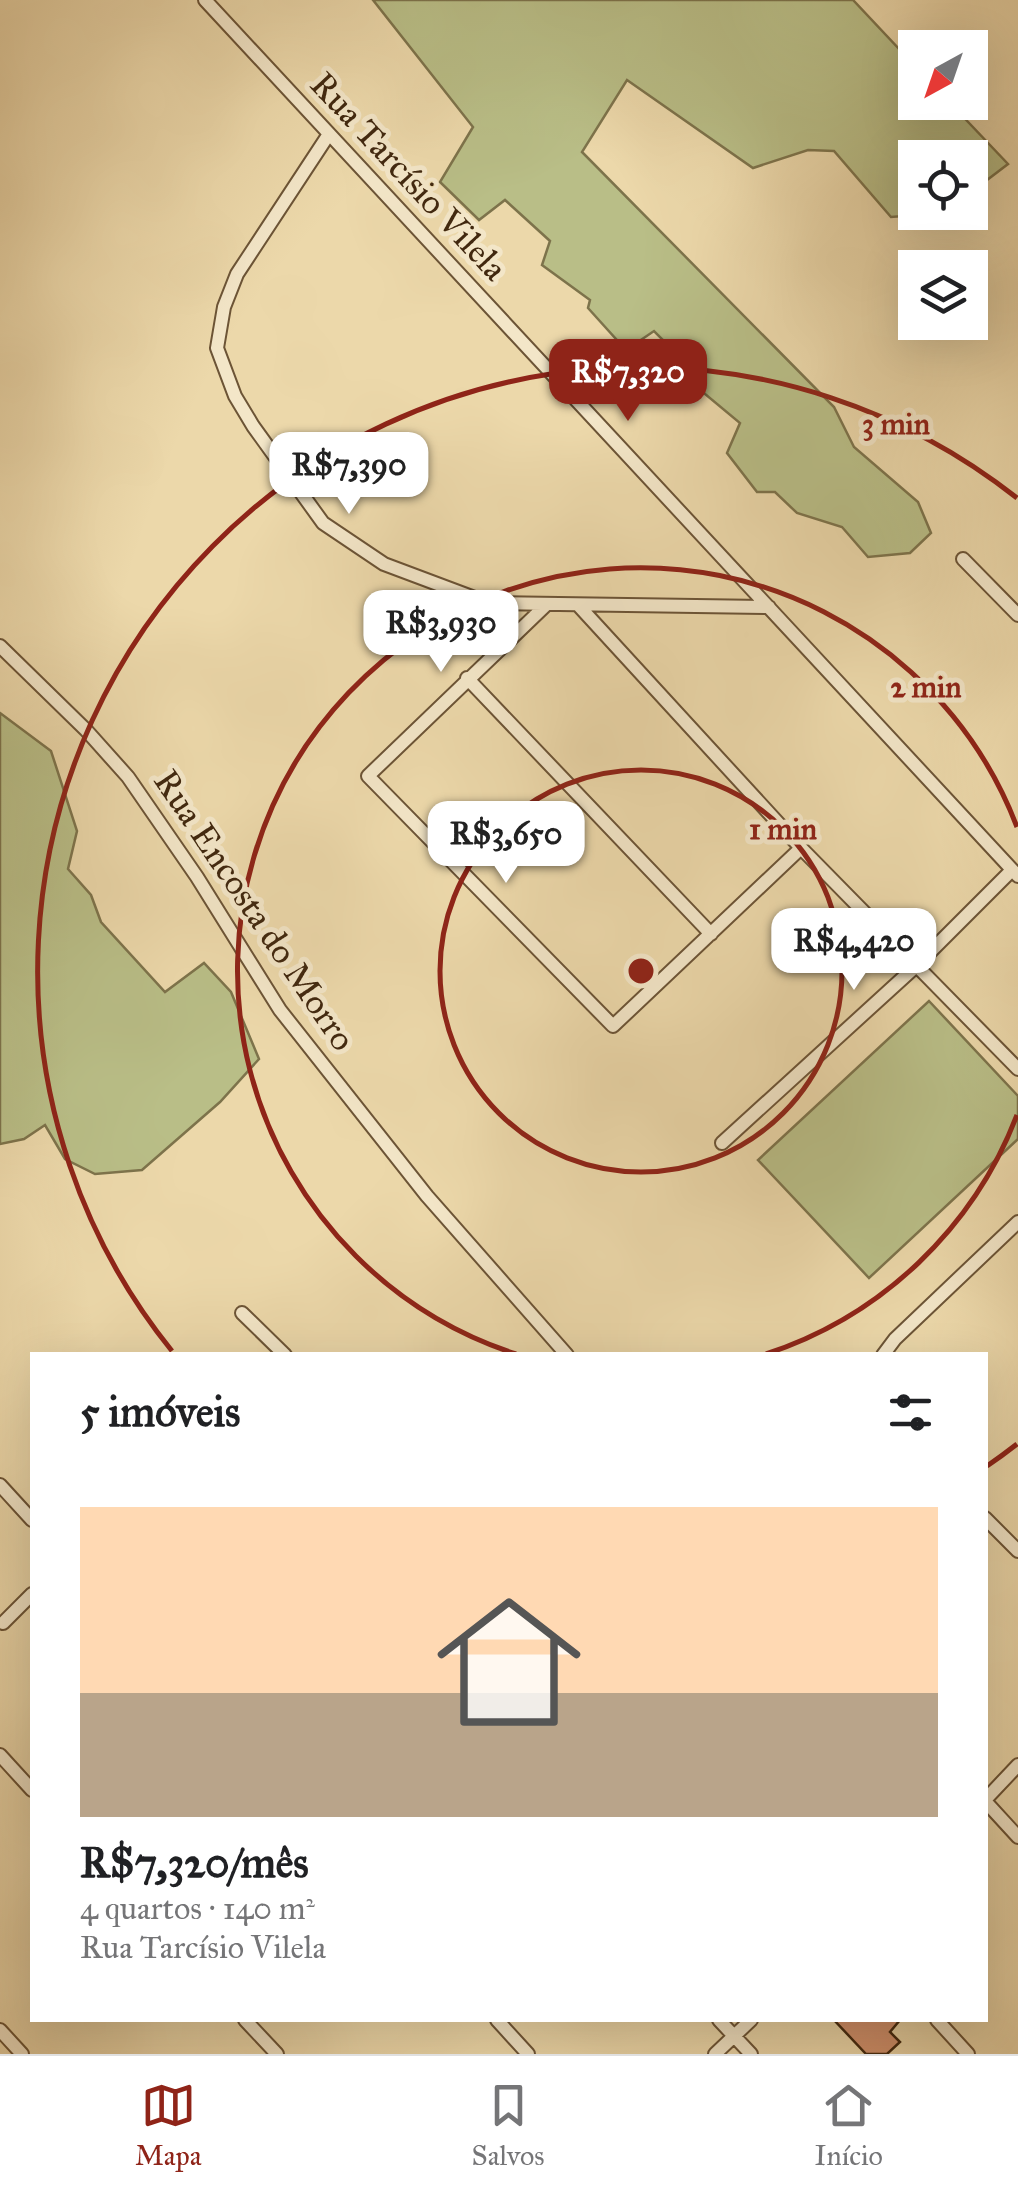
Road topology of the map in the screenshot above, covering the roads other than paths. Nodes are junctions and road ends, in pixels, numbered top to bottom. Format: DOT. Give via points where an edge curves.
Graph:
graph roads {
  1 [pos="205,0"];
  2 [pos="328,134"];
  3 [pos="963,558"];
  4 [pos="545,606"];
  5 [pos="580,606"];
  6 [pos="769,607"];
  7 [pos="1018,615"];
  8 [pos="0,646"];
  9 [pos="468,678"];
  10 [pos="802,848"];
  11 [pos="1015,873"];
  12 [pos="711,934"];
  13 [pos="914,966"];
  14 [pos="1018,1069"];
  15 [pos="722,1143"];
  16 [pos="1018,1222"];
  17 [pos="242,1313"];
  18 [pos="283,1352"];
  19 [pos="564,1352"];
  20 [pos="884,1352"];
  21 [pos="0,1485"];
  22 [pos="30,1518"];
  23 [pos="988,1521"];
  24 [pos="1018,1551"];
  25 [pos="30,1596"];
  26 [pos="2,1623"];
  27 [pos="0,1755"];
  28 [pos="1018,1766"];
  29 [pos="30,1788"];
  30 [pos="988,1797"];
  31 [pos="988,1803"];
  32 [pos="1018,1836"];
  33 [pos="247,2022"];
  34 [pos="499,2022"];
  35 [pos="721,2022"];
  36 [pos="749,2022"];
  37 [pos="939,2022"];
  38 [pos="0,2030"];
  39 [pos="734,2036"];
  40 [pos="22,2054"];
  41 [pos="276,2054"];
  42 [pos="528,2054"];
  43 [pos="714,2054"];
  44 [pos="751,2054"];
  45 [pos="968,2054"];
  1 -- 2 [label="street, Rua Tarcísio Vilela"];
  2 -- 4 [label="street" via="246,258 224,307 217,348 235,396 311,508 346,541 468,598"];
  2 -- 6 [label="street, Rua Tarcísio Vilela"];
  3 -- 7 [label="street"];
  4 -- 5 [label="street"];
  4 -- 9 [label="street"];
  5 -- 6 [label="street"];
  5 -- 10 [label="street"];
  6 -- 11 [label="street, Rua Tarcísio Vilela"];
  8 -- 19 [label="street, Rua Encosta do Morro" via="128,778 280,1010 427,1196"];
  9 -- 12 [label="street"];
  9 -- 12 [label="street" via="368,776 613,1026"];
  10 -- 12 [label="street"];
  10 -- 13 [label="street"];
  11 -- 13 [label="street"];
  13 -- 14 [label="street"];
  13 -- 15 [label="street"];
  16 -- 20 [label="street"];
  17 -- 18 [label="street"];
  21 -- 22 [label="street"];
  23 -- 24 [label="street"];
  25 -- 26 [label="street"];
  27 -- 29 [label="street"];
  28 -- 30 [label="street"];
  31 -- 32 [label="street"];
  33 -- 41 [label="street"];
  34 -- 42 [label="street"];
  35 -- 39 [label="street"];
  36 -- 39 [label="street"];
  37 -- 45 [label="street"];
  38 -- 40 [label="street"];
  39 -- 43 [label="street"];
  39 -- 44 [label="street"];
}
